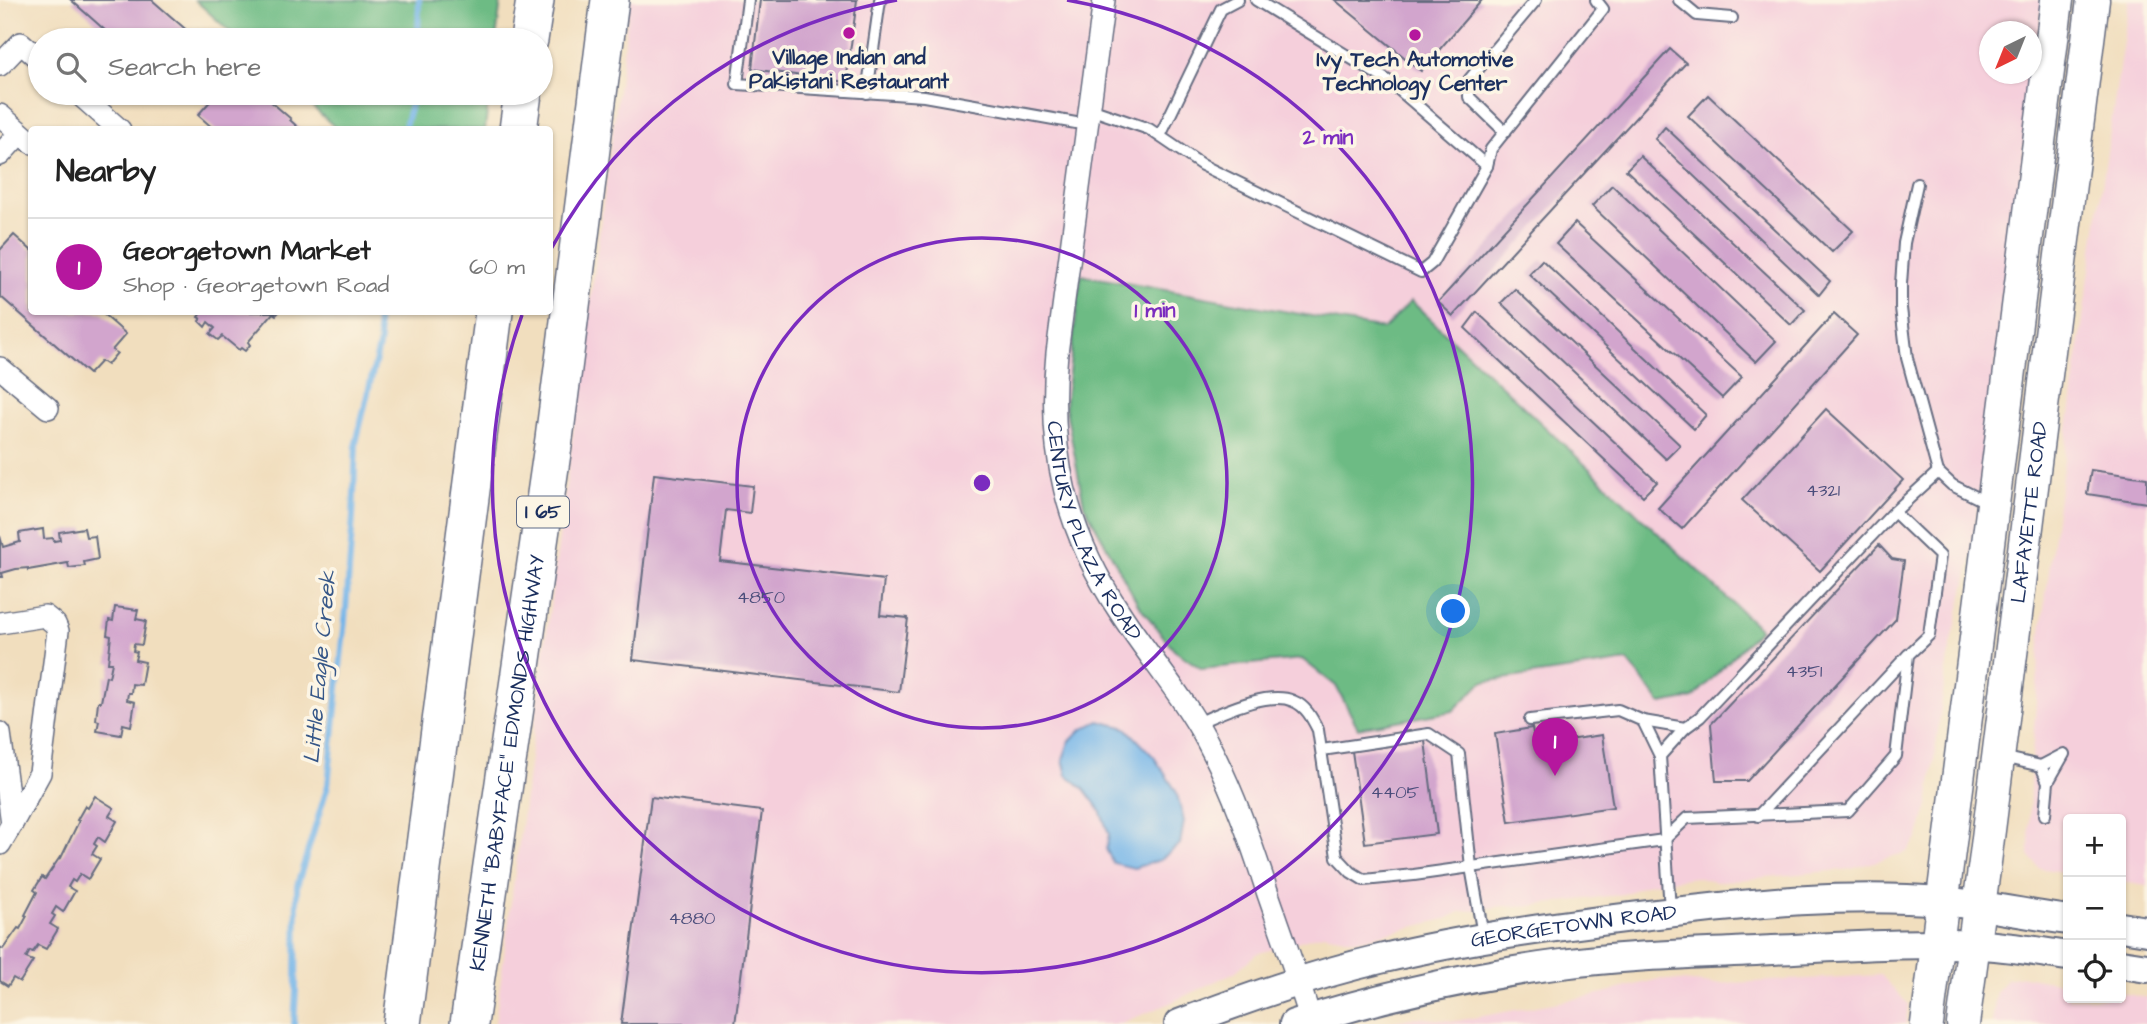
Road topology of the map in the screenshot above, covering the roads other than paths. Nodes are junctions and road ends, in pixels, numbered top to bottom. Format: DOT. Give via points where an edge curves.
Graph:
graph roads {
  1 [pos="535,0"];
  2 [pos="610,0"];
  3 [pos="748,0"];
  4 [pos="880,0"];
  5 [pos="1104,0"];
  6 [pos="1238,0"];
  7 [pos="1256,0"];
  8 [pos="1536,0"];
  9 [pos="1596,0"];
  10 [pos="1679,0"];
  11 [pos="2057,0"];
  12 [pos="2093,0"];
  13 [pos="1732,18"];
  14 [pos="531,28"];
  15 [pos="28,49"];
  16 [pos="0,65"];
  17 [pos="867,93"];
  18 [pos="92,105"];
  19 [pos="521,105"];
  20 [pos="0,115"];
  21 [pos="1088,117"];
  22 [pos="115,126"];
  23 [pos="519,126"];
  24 [pos="1505,132"];
  25 [pos="1160,136"];
  26 [pos="26,138"];
  27 [pos="0,155"];
  28 [pos="1487,166"];
  29 [pos="1917,184"];
  30 [pos="494,315"];
  31 [pos="0,368"];
  32 [pos="48,408"];
  33 [pos="1938,472"];
  34 [pos="1994,506"];
  35 [pos="1894,512"];
  36 [pos="0,623"];
  37 [pos="1908,655"];
  38 [pos="1530,720"];
  39 [pos="1643,721"];
  40 [pos="1197,723"];
  41 [pos="1685,728"];
  42 [pos="0,733"];
  43 [pos="1322,750"];
  44 [pos="1660,756"];
  45 [pos="1998,756"];
  46 [pos="2041,766"];
  47 [pos="2048,782"];
  48 [pos="2045,815"];
  49 [pos="1758,816"];
  50 [pos="12,824"];
  51 [pos="1664,840"];
  52 [pos="0,844"];
  53 [pos="1471,867"];
  54 [pos="1943,901"];
  55 [pos="1979,906"];
  56 [pos="1671,912"];
  57 [pos="2063,919"];
  58 [pos="2126,928"];
  59 [pos="2147,931"];
  60 [pos="1484,938"];
  61 [pos="1937,945"];
  62 [pos="1974,945"];
  63 [pos="2063,955"];
  64 [pos="2126,965"];
  65 [pos="2147,968"];
  66 [pos="1299,982"];
  67 [pos="1306,1022"];
  68 [pos="402,1024"];
  69 [pos="469,1024"];
  70 [pos="1179,1024"];
  71 [pos="1927,1024"];
  72 [pos="1963,1024"];
  1 -- 14 [label="highway"];
  2 -- 69 [label="highway, KENNETH \"BABYFACE\" EDMONDS HIGHWAY / I 65" via="554,439"];
  3 -- 17 [label="lane" via="737,84"];
  4 -- 17 [label="lane"];
  5 -- 21 [label="street, CENTURY PLAZA ROAD"];
  6 -- 25 [label="lane" via="1221,9"];
  7 -- 28 [label="lane" via="1390,82"];
  8 -- 24 [label="lane" via="1469,80 1469,97"];
  9 -- 24 [label="lane" via="1603,9"];
  10 -- 13 [label="lane" via="1697,15"];
  11 -- 34 [label="main road, LAFAYETTE ROAD"];
  12 -- 45 [label="main road, LAFAYETTE ROAD"];
  15 -- 16 [label="street" via="21,43"];
  17 -- 21 [label="lane"];
  18 -- 22 [label="street"];
  19 -- 23 [label="highway"];
  20 -- 26 [label="street"];
  21 -- 25 [label="lane" via="1149,129"];
  21 -- 40 [label="street, CENTURY PLAZA ROAD" via="1054,382 1057,460 1074,524 1101,581"];
  24 -- 28 [label="lane" via="1491,149"];
  25 -- 28 [label="lane" via="1202,165 1421,272 1432,263"];
  26 -- 27 [label="street"];
  29 -- 33 [label="lane" via="1904,243 1901,308 1907,358"];
  30 -- 68 [label="highway"];
  31 -- 32 [label="street"];
  33 -- 34 [label="lane" via="1959,489"];
  33 -- 35 [label="lane"];
  34 -- 54 [label="main road, LAFAYETTE ROAD"];
  35 -- 37 [label="lane" via="1940,556 1929,635"];
  35 -- 41 [label="lane"];
  36 -- 50 [label="street" via="45,616 58,631 40,772"];
  37 -- 49 [label="lane"];
  37 -- 49 [label="lane" via="1896,756 1848,811"];
  38 -- 39 [label="lane" via="1618,710"];
  39 -- 41 [label="lane"];
  39 -- 44 [label="lane"];
  40 -- 43 [label="lane" via="1268,699 1293,700 1310,713"];
  40 -- 66 [label="street, CENTURY PLAZA ROAD" via="1218,761"];
  41 -- 44 [label="lane"];
  42 -- 50 [label="street"];
  43 -- 53 [label="lane" via="1337,857 1351,872 1364,880"];
  43 -- 53 [label="lane" via="1429,734 1459,754"];
  44 -- 51 [label="lane"];
  45 -- 46 [label="lane"];
  45 -- 55 [label="main road, LAFAYETTE ROAD"];
  46 -- 47 [label="lane"];
  46 -- 47 [label="lane" via="2064,754"];
  47 -- 48 [label="lane"];
  49 -- 51 [label="lane" via="1687,818"];
  50 -- 52 [label="street"];
  51 -- 53 [label="lane"];
  51 -- 56 [label="lane"];
  53 -- 60 [label="lane"];
  54 -- 55 [label="main road, GEORGETOWN ROAD"];
  54 -- 56 [label="main road, GEORGETOWN ROAD" via="1865,898"];
  54 -- 61 [label="main road, LAFAYETTE ROAD"];
  55 -- 57 [label="main road, GEORGETOWN ROAD"];
  55 -- 62 [label="main road, LAFAYETTE ROAD"];
  56 -- 60 [label="main road, GEORGETOWN ROAD"];
  58 -- 59 [label="main road"];
  60 -- 66 [label="main road, GEORGETOWN ROAD"];
  61 -- 62 [label="main road, GEORGETOWN ROAD"];
  61 -- 67 [label="main road, GEORGETOWN ROAD" via="1869,944 1563,964 1409,992"];
  61 -- 71 [label="main road, LAFAYETTE ROAD"];
  62 -- 63 [label="main road, GEORGETOWN ROAD"];
  62 -- 72 [label="main road, LAFAYETTE ROAD"];
  64 -- 65 [label="main road"];
  66 -- 67 [label="street, CENTURY PLAZA ROAD"];
  66 -- 70 [label="main road, GEORGETOWN ROAD"];
}
